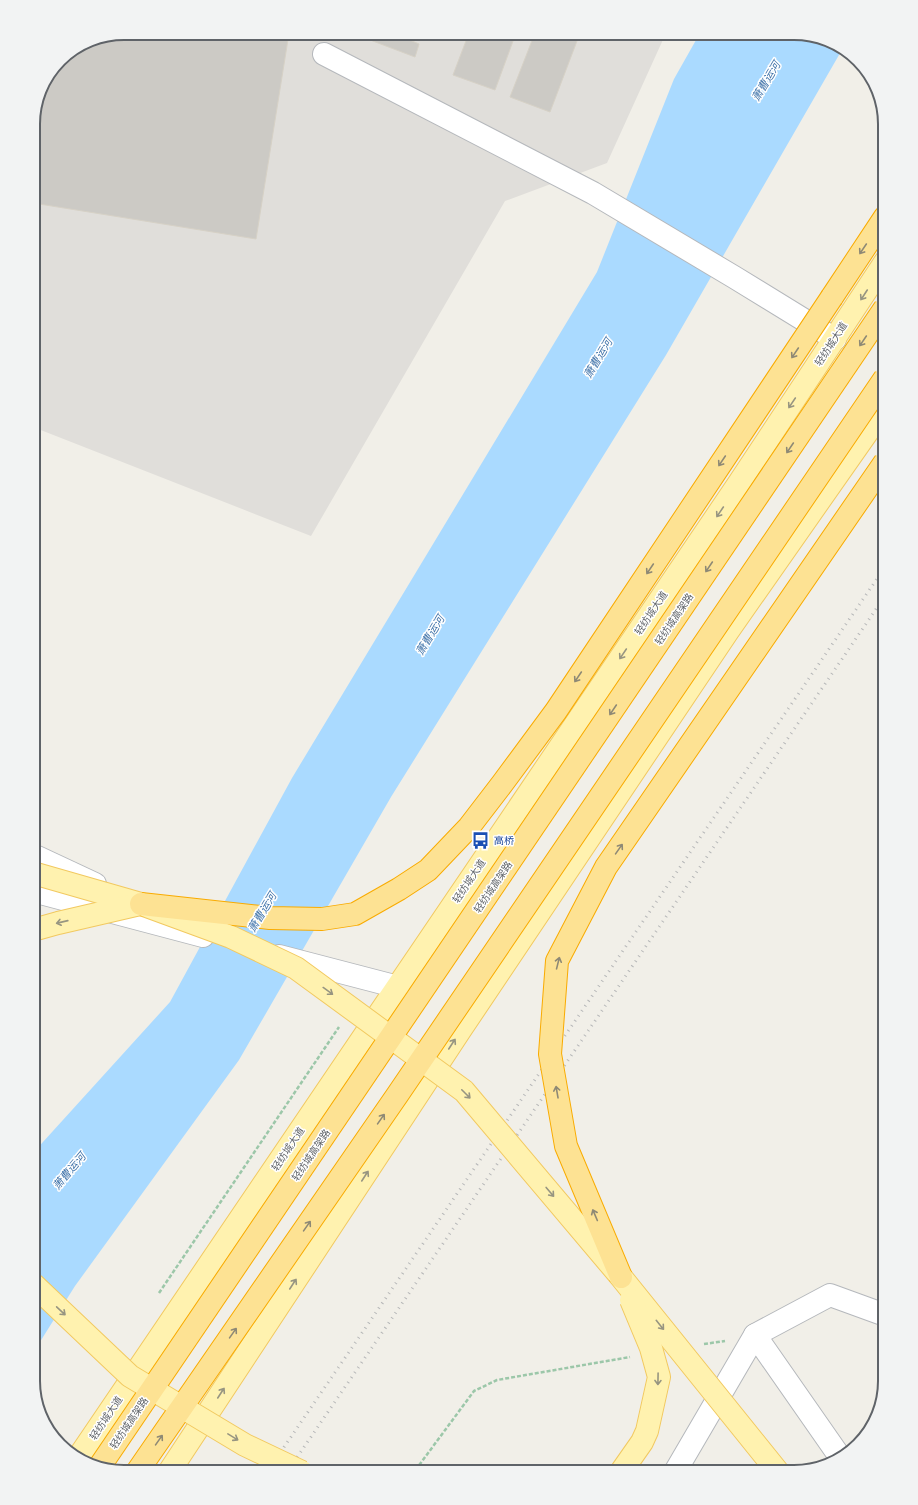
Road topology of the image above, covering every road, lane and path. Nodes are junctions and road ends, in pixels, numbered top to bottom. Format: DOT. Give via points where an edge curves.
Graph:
graph roads {
  1 [pos="324,54"];
  2 [pos="878,228"];
  3 [pos="878,273"];
  4 [pos="878,318"];
  5 [pos="835,339"];
  6 [pos="878,388"];
  7 [pos="878,417"];
  8 [pos="878,472"];
  9 [pos="40,858"];
  10 [pos="40,874"];
  11 [pos="40,893"];
  12 [pos="141,904"];
  13 [pos="40,928"];
  14 [pos="198,934"];
  15 [pos="398,987"];
  16 [pos="340,1026"];
  17 [pos="621,1277"];
  18 [pos="40,1291"];
  19 [pos="159,1293"];
  20 [pos="878,1312"];
  21 [pos="755,1335"];
  22 [pos="700,1345"];
  23 [pos="638,1356"];
  24 [pos="81,1453"];
  25 [pos="837,1453"];
  26 [pos="103,1462"];
  27 [pos="142,1465"];
  28 [pos="174,1465"];
  29 [pos="287,1465"];
  30 [pos="419,1465"];
  31 [pos="626,1465"];
  32 [pos="679,1465"];
  33 [pos="772,1465"];
  1 -- 5 [label="street" via="593,193"];
  2 -- 12 [label="highway, one-way, bridge" via="556,710 469,827 428,870 355,914 322,919 270,918"];
  3 -- 5 [label="main road, 轻纺城大道, one-way"];
  4 -- 26 [label="highway, 轻纺城高架路, one-way, bridge"];
  5 -- 15 [label="main road, 轻纺城大道, one-way"];
  27 -- 6 [label="highway, one-way, bridge" via="394,1100"];
  28 -- 7 [label="main road, one-way" via="724,638"];
  17 -- 8 [label="highway, one-way, bridge" via="566,1146 550,1054 557,961 606,867"];
  9 -- 14 [label="street"];
  10 -- 12 [label="main road, bridge"];
  11 -- 14 [label="street"];
  12 -- 13 [label="main road, one-way, bridge"];
  12 -- 17 [label="main road, one-way, bridge" via="231,937 296,968 464,1091"];
  14 -- 15 [label="street, bridge"];
  15 -- 24 [label="main road, 轻纺城大道"];
  16 -- 19 [label="path"];
  17 -- 31 [label="main road, one-way, bridge" via="651,1348 660,1378 647,1431"];
  17 -- 33 [label="main road, one-way, bridge"];
  18 -- 29 [label="main road, one-way, bridge" via="130,1376 245,1445"];
  20 -- 21 [label="street" via="830,1295"];
  21 -- 22 [label="path"];
  21 -- 25 [label="street"];
  21 -- 32 [label="street"];
  23 -- 30 [label="path" via="497,1380 474,1391"];
}
